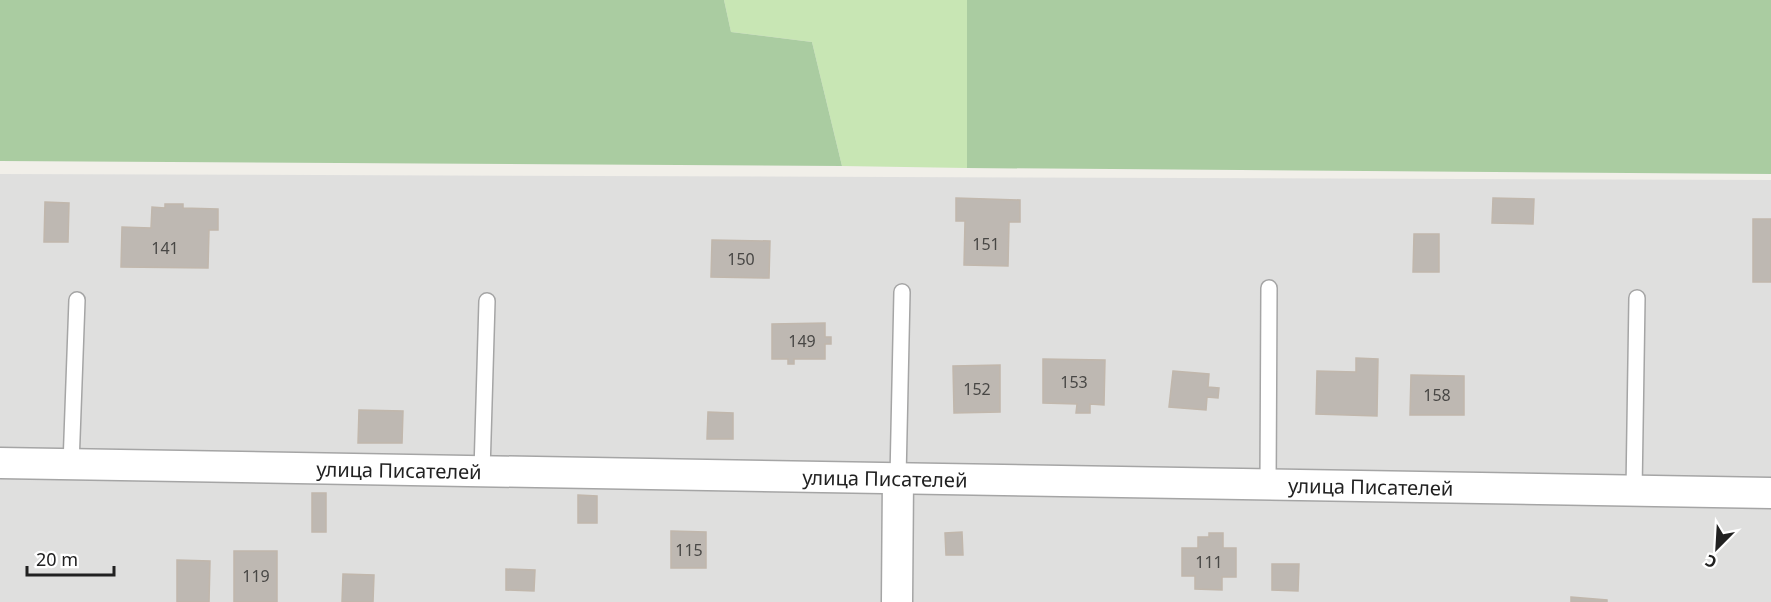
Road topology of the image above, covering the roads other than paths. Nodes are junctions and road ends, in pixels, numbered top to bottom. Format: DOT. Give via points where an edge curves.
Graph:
graph roads {
  1 [pos="1269,288"];
  2 [pos="902,292"];
  3 [pos="1637,298"];
  4 [pos="77,300"];
  5 [pos="487,301"];
  6 [pos="0,463"];
  7 [pos="71,465"];
  8 [pos="482,471"];
  9 [pos="898,478"];
  10 [pos="1268,484"];
  11 [pos="1634,491"];
  12 [pos="1771,493"];
  13 [pos="897,602"];
  1 -- 10 [label="lane"];
  2 -- 9 [label="lane"];
  3 -- 11 [label="lane"];
  4 -- 7 [label="lane"];
  5 -- 8 [label="lane"];
  6 -- 7 [label="street, улица Писателей"];
  7 -- 8 [label="street, улица Писателей"];
  8 -- 9 [label="street, улица Писателей"];
  9 -- 10 [label="street, улица Писателей"];
  9 -- 13 [label="street"];
  10 -- 11 [label="street, улица Писателей"];
  11 -- 12 [label="street, улица Писателей"];
}
